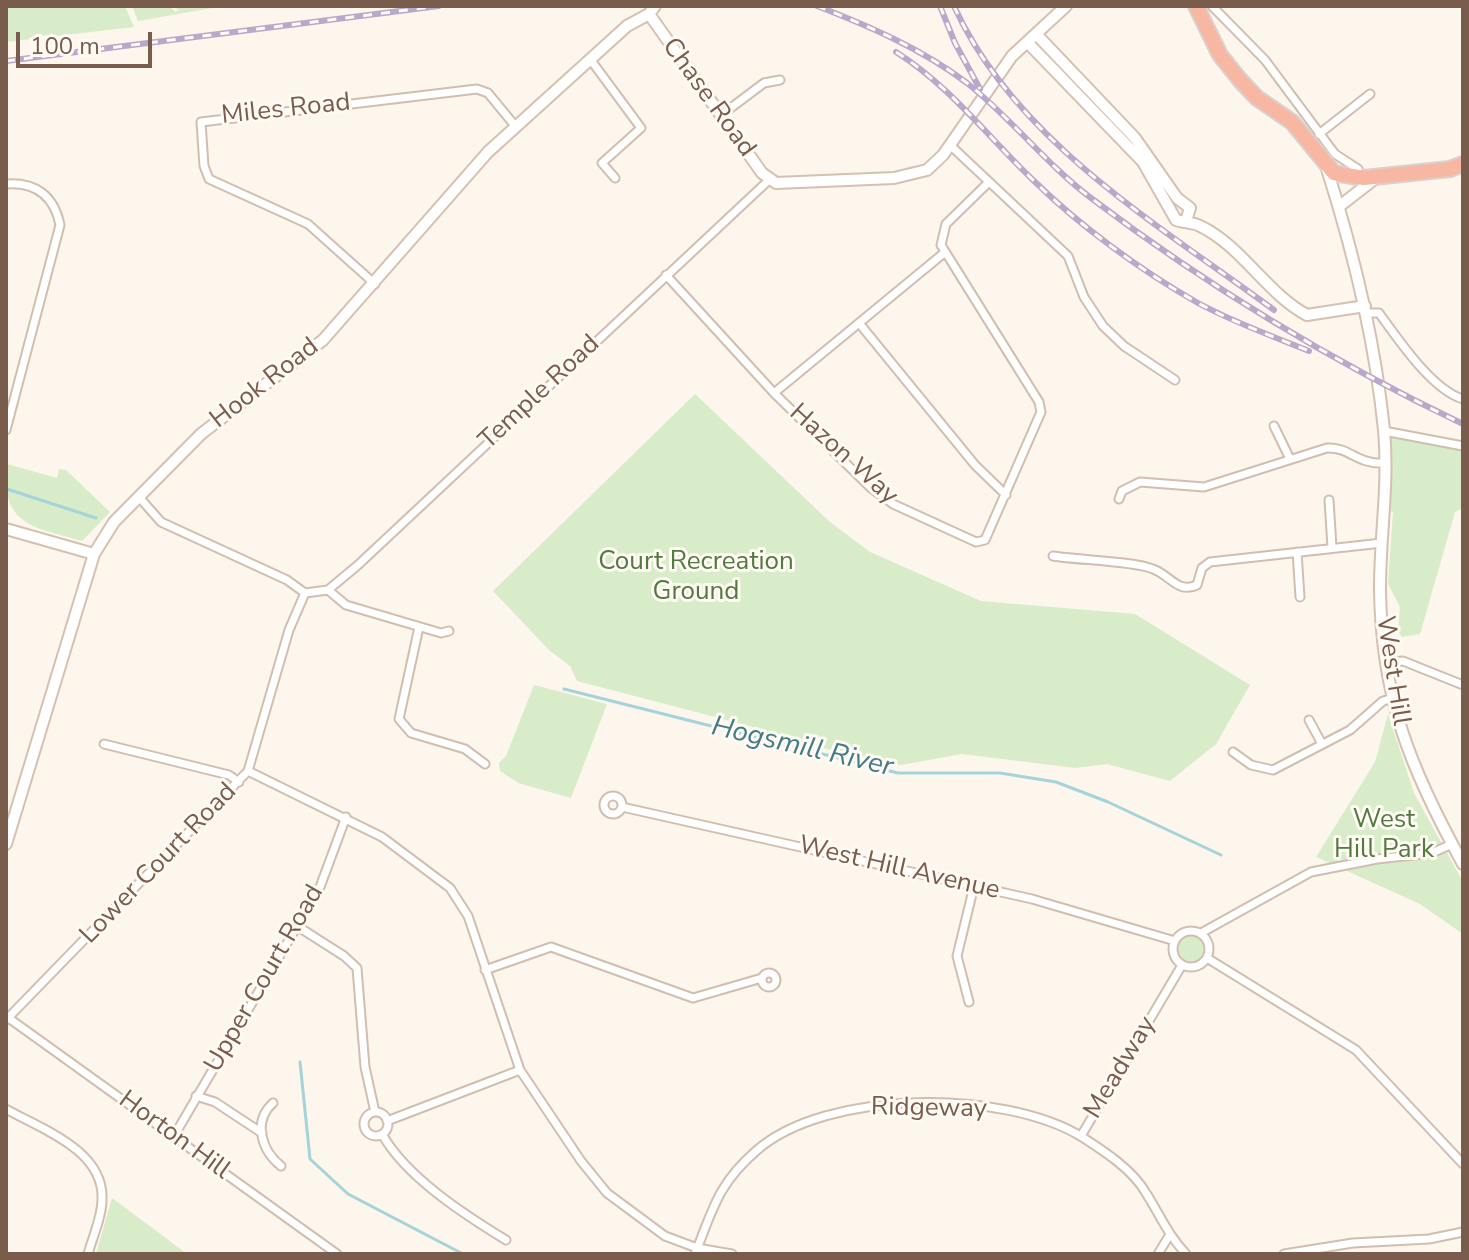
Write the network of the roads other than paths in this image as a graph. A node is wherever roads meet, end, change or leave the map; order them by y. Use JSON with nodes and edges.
{"nodes":[{"id":1,"x":1066,"y":6,"type":"edge"},
{"id":2,"x":1196,"y":6,"type":"edge"},
{"id":3,"x":1212,"y":6,"type":"edge"},
{"id":4,"x":652,"y":10,"type":"edge"},
{"id":5,"x":1033,"y":39,"type":"junction"},
{"id":6,"x":590,"y":59,"type":"junction"},
{"id":7,"x":780,"y":80,"type":"dead end"},
{"id":8,"x":1370,"y":94,"type":"dead end"},
{"id":9,"x":720,"y":116,"type":"junction"},
{"id":10,"x":516,"y":127,"type":"junction"},
{"id":11,"x":1319,"y":134,"type":"junction"},
{"id":12,"x":950,"y":145,"type":"junction"},
{"id":13,"x":1463,"y":164,"type":"edge"},
{"id":14,"x":1327,"y":169,"type":"junction"},
{"id":15,"x":1354,"y":174,"type":"junction"},
{"id":16,"x":1377,"y":177,"type":"junction"},
{"id":17,"x":615,"y":178,"type":"dead end"},
{"id":18,"x":769,"y":180,"type":"junction"},
{"id":19,"x":989,"y":182,"type":"junction"},
{"id":20,"x":6,"y":184,"type":"edge"},
{"id":21,"x":1340,"y":202,"type":"junction"},
{"id":22,"x":944,"y":253,"type":"junction"},
{"id":23,"x":666,"y":275,"type":"junction"},
{"id":24,"x":375,"y":284,"type":"junction"},
{"id":25,"x":1367,"y":310,"type":"junction"},
{"id":26,"x":859,"y":323,"type":"junction"},
{"id":27,"x":1175,"y":380,"type":"dead end"},
{"id":28,"x":774,"y":393,"type":"junction"},
{"id":29,"x":1463,"y":399,"type":"edge"},
{"id":30,"x":1274,"y":426,"type":"dead end"},
{"id":31,"x":6,"y":430,"type":"edge"},
{"id":32,"x":1384,"y":431,"type":"junction"},
{"id":33,"x":1463,"y":446,"type":"edge"},
{"id":34,"x":1290,"y":459,"type":"junction"},
{"id":35,"x":1386,"y":463,"type":"junction"},
{"id":36,"x":1006,"y":495,"type":"junction"},
{"id":37,"x":139,"y":497,"type":"junction"},
{"id":38,"x":1119,"y":499,"type":"dead end"},
{"id":39,"x":1329,"y":500,"type":"dead end"},
{"id":40,"x":6,"y":529,"type":"edge"},
{"id":41,"x":1382,"y":543,"type":"junction"},
{"id":42,"x":1332,"y":547,"type":"junction"},
{"id":43,"x":1297,"y":552,"type":"junction"},
{"id":44,"x":94,"y":554,"type":"junction"},
{"id":45,"x":1053,"y":556,"type":"dead end"},
{"id":46,"x":328,"y":590,"type":"junction"},
{"id":47,"x":305,"y":593,"type":"junction"},
{"id":48,"x":1300,"y":597,"type":"dead end"},
{"id":49,"x":419,"y":627,"type":"junction"},
{"id":50,"x":449,"y":631,"type":"dead end"},
{"id":51,"x":1387,"y":663,"type":"junction"},
{"id":52,"x":1461,"y":683,"type":"edge"},
{"id":53,"x":1393,"y":698,"type":"junction"},
{"id":54,"x":1309,"y":720,"type":"dead end"},
{"id":55,"x":104,"y":744,"type":"dead end"},
{"id":56,"x":1322,"y":744,"type":"junction"},
{"id":57,"x":1233,"y":752,"type":"dead end"},
{"id":58,"x":485,"y":764,"type":"dead end"},
{"id":59,"x":248,"y":771,"type":"junction"},
{"id":60,"x":239,"y":782,"type":"junction"},
{"id":61,"x":622,"y":807,"type":"dead end"},
{"id":62,"x":346,"y":817,"type":"junction"},
{"id":63,"x":6,"y":844,"type":"edge"},
{"id":64,"x":1452,"y":844,"type":"junction"},
{"id":65,"x":1463,"y":864,"type":"edge"},
{"id":66,"x":974,"y":886,"type":"junction"},
{"id":67,"x":297,"y":926,"type":"junction"},
{"id":68,"x":1201,"y":933,"type":"junction"},
{"id":69,"x":1175,"y":941,"type":"junction"},
{"id":70,"x":1207,"y":958,"type":"junction"},
{"id":71,"x":1182,"y":965,"type":"junction"},
{"id":72,"x":485,"y":970,"type":"junction"},
{"id":73,"x":762,"y":978,"type":"dead end"},
{"id":74,"x":969,"y":1002,"type":"dead end"},
{"id":75,"x":8,"y":1020,"type":"edge"},
{"id":76,"x":520,"y":1070,"type":"junction"},
{"id":77,"x":196,"y":1096,"type":"junction"},
{"id":78,"x":273,"y":1103,"type":"dead end"},
{"id":79,"x":6,"y":1109,"type":"edge"},
{"id":80,"x":375,"y":1112,"type":"junction"},
{"id":81,"x":387,"y":1121,"type":"junction"},
{"id":82,"x":262,"y":1133,"type":"junction"},
{"id":83,"x":382,"y":1134,"type":"junction"},
{"id":84,"x":174,"y":1136,"type":"junction"},
{"id":85,"x":1081,"y":1136,"type":"junction"},
{"id":86,"x":1463,"y":1164,"type":"edge"},
{"id":87,"x":281,"y":1166,"type":"dead end"},
{"id":88,"x":1463,"y":1232,"type":"edge"},
{"id":89,"x":1169,"y":1236,"type":"junction"},
{"id":90,"x":506,"y":1240,"type":"dead end"},
{"id":91,"x":696,"y":1251,"type":"edge"},
{"id":92,"x":88,"y":1254,"type":"edge"},
{"id":93,"x":337,"y":1254,"type":"edge"},
{"id":94,"x":732,"y":1254,"type":"edge"},
{"id":95,"x":1158,"y":1254,"type":"edge"},
{"id":96,"x":1186,"y":1254,"type":"edge"},
{"id":97,"x":1284,"y":1254,"type":"edge"}],
"edges":[{"from":1,"to":5,"type":"main road"},
{"from":2,"to":14,"type":"highway"},
{"from":3,"to":11,"type":"street"},
{"from":4,"to":6,"type":"main road","name":"Hook Road"},
{"from":4,"to":9,"type":"main road","name":"Chase Road"},
{"from":5,"to":12,"type":"main road"},
{"from":5,"to":25,"type":"main road"},
{"from":6,"to":10,"type":"main road","name":"Hook Road"},
{"from":6,"to":17,"type":"street"},
{"from":7,"to":9,"type":"street"},
{"from":8,"to":11,"type":"street"},
{"from":9,"to":18,"type":"main road","name":"Chase Road"},
{"from":10,"to":24,"type":"main road","name":"Hook Road"},
{"from":10,"to":24,"type":"street","name":"Miles Road"},
{"from":11,"to":15,"type":"street"},
{"from":12,"to":18,"type":"main road"},
{"from":12,"to":19,"type":"street"},
{"from":13,"to":16,"type":"highway"},
{"from":14,"to":15,"type":"highway"},
{"from":14,"to":21,"type":"main road","name":"West Hill"},
{"from":15,"to":16,"type":"highway"},
{"from":15,"to":21,"type":"main road"},
{"from":16,"to":21,"type":"main road"},
{"from":18,"to":23,"type":"street","name":"Temple Road"},
{"from":19,"to":22,"type":"street"},
{"from":19,"to":27,"type":"street"},
{"from":20,"to":31,"type":"street"},
{"from":21,"to":25,"type":"main road","name":"West Hill"},
{"from":22,"to":26,"type":"street"},
{"from":22,"to":36,"type":"street","name":"Hazon Way"},
{"from":23,"to":28,"type":"street","name":"Hazon Way"},
{"from":23,"to":46,"type":"street","name":"Temple Road"},
{"from":24,"to":37,"type":"main road","name":"Hook Road"},
{"from":25,"to":29,"type":"street"},
{"from":25,"to":32,"type":"main road","name":"West Hill"},
{"from":26,"to":28,"type":"street"},
{"from":26,"to":36,"type":"street"},
{"from":28,"to":36,"type":"street","name":"Hazon Way"},
{"from":30,"to":34,"type":"street"},
{"from":32,"to":33,"type":"street"},
{"from":32,"to":35,"type":"main road","name":"West Hill"},
{"from":34,"to":35,"type":"street"},
{"from":34,"to":38,"type":"street"},
{"from":35,"to":41,"type":"main road","name":"West Hill"},
{"from":37,"to":44,"type":"main road","name":"Hook Road"},
{"from":37,"to":47,"type":"street"},
{"from":39,"to":42,"type":"street"},
{"from":40,"to":44,"type":"main road"},
{"from":41,"to":42,"type":"street"},
{"from":41,"to":51,"type":"main road","name":"West Hill"},
{"from":42,"to":43,"type":"street"},
{"from":43,"to":45,"type":"street"},
{"from":43,"to":48,"type":"street"},
{"from":44,"to":63,"type":"main road","name":"Hook Road"},
{"from":46,"to":47,"type":"street"},
{"from":46,"to":49,"type":"street"},
{"from":47,"to":59,"type":"street","name":"Lower Court Road"},
{"from":49,"to":50,"type":"street"},
{"from":49,"to":58,"type":"street"},
{"from":51,"to":52,"type":"street"},
{"from":51,"to":53,"type":"main road","name":"West Hill"},
{"from":53,"to":56,"type":"street"},
{"from":53,"to":64,"type":"main road","name":"West Hill"},
{"from":54,"to":56,"type":"street"},
{"from":55,"to":60,"type":"street"},
{"from":56,"to":57,"type":"street"},
{"from":59,"to":60,"type":"street","name":"Lower Court Road"},
{"from":59,"to":62,"type":"street"},
{"from":60,"to":75,"type":"street","name":"Lower Court Road"},
{"from":61,"to":66,"type":"street","name":"West Hill Avenue"},
{"from":62,"to":67,"type":"street","name":"Upper Court Road"},
{"from":62,"to":72,"type":"street"},
{"from":64,"to":65,"type":"main road","name":"West Hill"},
{"from":64,"to":68,"type":"street"},
{"from":66,"to":69,"type":"street","name":"West Hill Avenue"},
{"from":66,"to":74,"type":"street"},
{"from":67,"to":77,"type":"street","name":"Upper Court Road"},
{"from":67,"to":80,"type":"street"},
{"from":68,"to":69,"type":"street"},
{"from":68,"to":70,"type":"street"},
{"from":69,"to":71,"type":"street"},
{"from":70,"to":71,"type":"street"},
{"from":70,"to":86,"type":"street"},
{"from":71,"to":85,"type":"street","name":"Meadway"},
{"from":72,"to":73,"type":"street"},
{"from":72,"to":76,"type":"street"},
{"from":75,"to":84,"type":"street","name":"Horton Hill"},
{"from":76,"to":81,"type":"street"},
{"from":76,"to":91,"type":"street"},
{"from":77,"to":82,"type":"street"},
{"from":77,"to":84,"type":"street","name":"Upper Court Road"},
{"from":78,"to":82,"type":"street"},
{"from":79,"to":92,"type":"street"},
{"from":80,"to":81,"type":"street"},
{"from":80,"to":83,"type":"street"},
{"from":81,"to":83,"type":"street"},
{"from":82,"to":87,"type":"street"},
{"from":83,"to":90,"type":"street"},
{"from":84,"to":93,"type":"street","name":"Horton Hill"},
{"from":85,"to":89,"type":"street","name":"Meadway"},
{"from":85,"to":91,"type":"street","name":"Ridgeway"},
{"from":88,"to":97,"type":"street"},
{"from":89,"to":95,"type":"street"},
{"from":89,"to":96,"type":"street","name":"Meadway"},
{"from":91,"to":94,"type":"street"}]}
